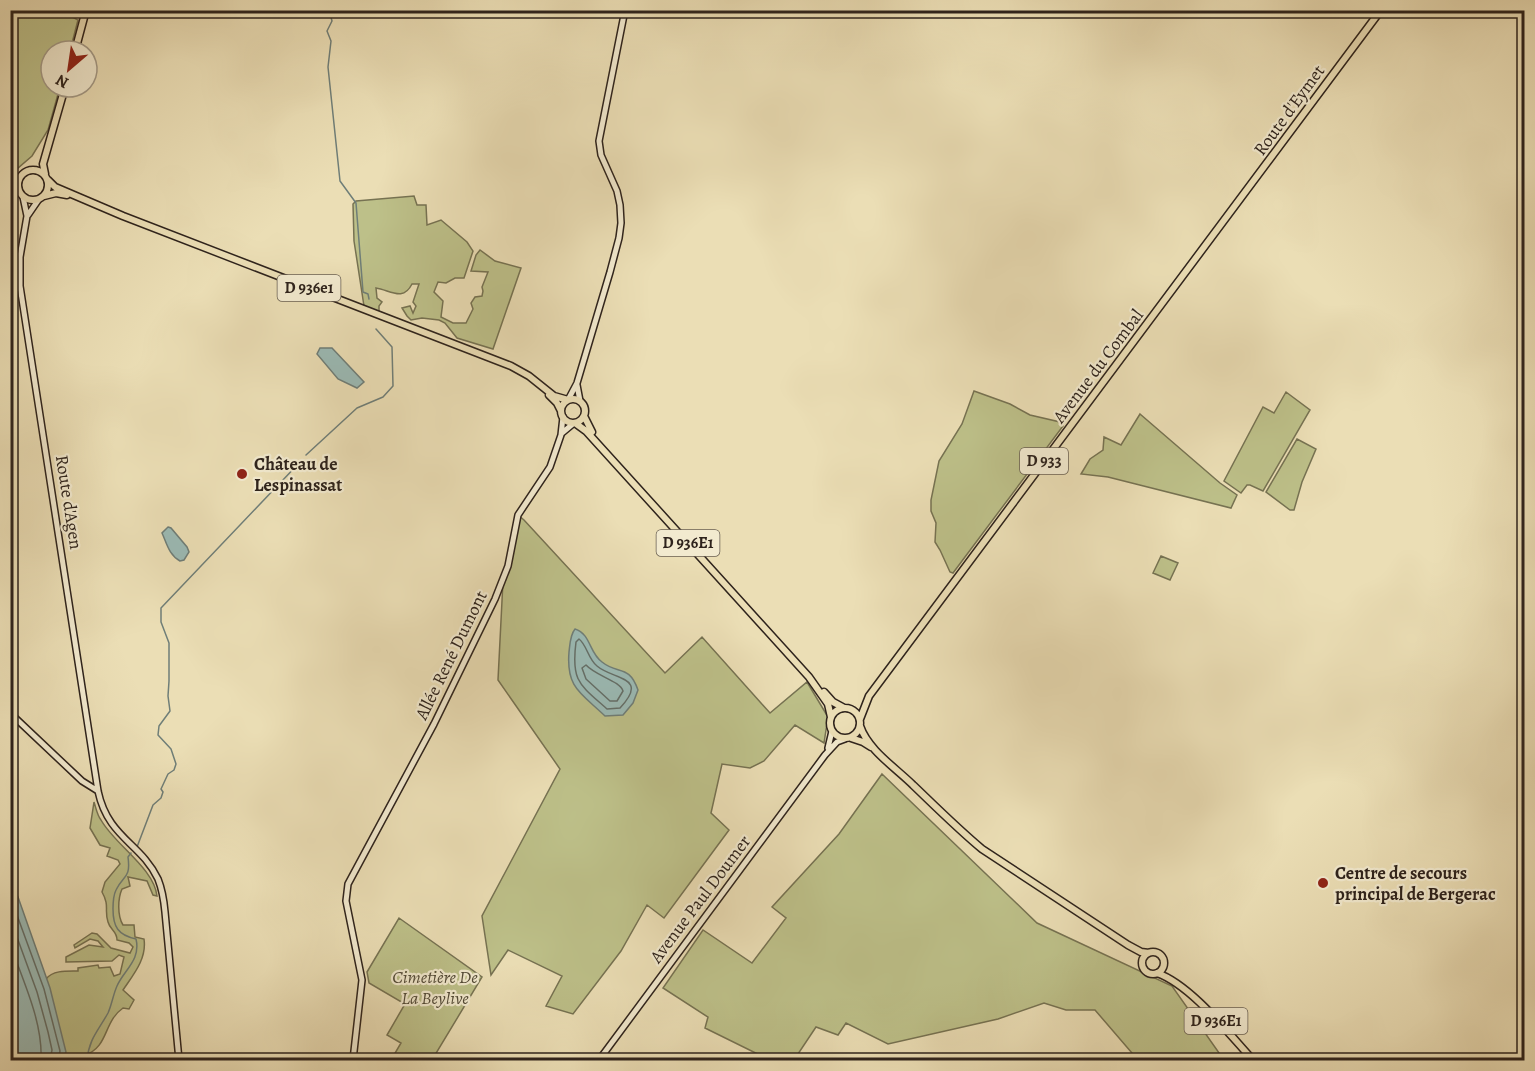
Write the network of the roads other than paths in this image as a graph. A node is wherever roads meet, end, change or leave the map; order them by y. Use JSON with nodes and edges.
{"nodes":[{"id":1,"x":86,"y":10,"type":"edge"},
{"id":2,"x":625,"y":10,"type":"edge"},
{"id":3,"x":1381,"y":10,"type":"edge"},
{"id":4,"x":78,"y":39,"type":"edge"},
{"id":5,"x":61,"y":99,"type":"edge"},
{"id":6,"x":48,"y":143,"type":"junction"},
{"id":7,"x":31,"y":169,"type":"junction"},
{"id":8,"x":19,"y":178,"type":"junction"},
{"id":9,"x":46,"y":178,"type":"junction"},
{"id":10,"x":10,"y":184,"type":"edge"},
{"id":11,"x":10,"y":191,"type":"edge"},
{"id":12,"x":22,"y":195,"type":"junction"},
{"id":13,"x":41,"y":197,"type":"junction"},
{"id":14,"x":27,"y":216,"type":"junction"},
{"id":15,"x":1221,"y":227,"type":"joint"},
{"id":16,"x":577,"y":383,"type":"junction"},
{"id":17,"x":568,"y":400,"type":"junction"},
{"id":18,"x":580,"y":401,"type":"junction"},
{"id":19,"x":562,"y":414,"type":"junction"},
{"id":20,"x":584,"y":416,"type":"junction"},
{"id":21,"x":574,"y":423,"type":"junction"},
{"id":22,"x":561,"y":435,"type":"junction"},
{"id":23,"x":668,"y":516,"type":"joint"},
{"id":24,"x":869,"y":696,"type":"junction"},
{"id":25,"x":846,"y":708,"type":"junction"},
{"id":26,"x":10,"y":713,"type":"edge"},
{"id":27,"x":831,"y":717,"type":"junction"},
{"id":28,"x":860,"y":722,"type":"junction"},
{"id":29,"x":832,"y":731,"type":"junction"},
{"id":30,"x":848,"y":738,"type":"junction"},
{"id":31,"x":880,"y":753,"type":"junction"},
{"id":32,"x":825,"y":755,"type":"junction"},
{"id":33,"x":96,"y":776,"type":"junction"},
{"id":34,"x":87,"y":784,"type":"junction"},
{"id":35,"x":98,"y":790,"type":"junction"},
{"id":36,"x":1128,"y":945,"type":"junction"},
{"id":37,"x":1149,"y":953,"type":"junction"},
{"id":38,"x":1142,"y":962,"type":"junction"},
{"id":39,"x":1164,"y":964,"type":"junction"},
{"id":40,"x":1157,"y":973,"type":"junction"},
{"id":41,"x":1177,"y":983,"type":"junction"},
{"id":42,"x":179,"y":1060,"type":"edge"},
{"id":43,"x":353,"y":1060,"type":"edge"},
{"id":44,"x":598,"y":1060,"type":"edge"},
{"id":45,"x":1254,"y":1060,"type":"edge"}],
"edges":[{"from":1,"to":4,"type":"main road"},
{"from":2,"to":16,"type":"main road"},
{"from":3,"to":15,"type":"main road","name":"Route d'Eymet","number":"D 933"},
{"from":5,"to":6,"type":"main road"},
{"from":6,"to":7,"type":"main road"},
{"from":6,"to":9,"type":"main road"},
{"from":7,"to":8,"type":"main road"},
{"from":7,"to":9,"type":"main road"},
{"from":8,"to":10,"type":"main road"},
{"from":8,"to":12,"type":"main road"},
{"from":9,"to":13,"type":"main road"},
{"from":9,"to":17,"type":"main road","number":"D 936e1"},
{"from":11,"to":12,"type":"main road"},
{"from":12,"to":13,"type":"main road"},
{"from":12,"to":14,"type":"main road","name":"Route d'Agen"},
{"from":13,"to":14,"type":"main road","name":"Route d'Agen"},
{"from":13,"to":19,"type":"main road","number":"D 936e1"},
{"from":14,"to":33,"type":"main road","name":"Route d'Agen"},
{"from":15,"to":24,"type":"main road","name":"Avenue du Combal","number":"D 933"},
{"from":16,"to":17,"type":"main road"},
{"from":16,"to":18,"type":"main road"},
{"from":17,"to":18,"type":"main road"},
{"from":17,"to":19,"type":"main road"},
{"from":18,"to":20,"type":"main road"},
{"from":19,"to":21,"type":"main road"},
{"from":19,"to":22,"type":"main road","name":"Allée René Dumont"},
{"from":20,"to":21,"type":"main road"},
{"from":20,"to":23,"type":"main road","number":"D 936e1"},
{"from":21,"to":22,"type":"main road","name":"Allée René Dumont"},
{"from":21,"to":27,"type":"main road","number":"D 936E1"},
{"from":22,"to":43,"type":"main road","name":"Allée René Dumont"},
{"from":23,"to":25,"type":"main road","number":"D 936E1"},
{"from":24,"to":25,"type":"main road","number":"D 933"},
{"from":24,"to":28,"type":"main road","number":"D 933"},
{"from":25,"to":27,"type":"main road"},
{"from":25,"to":28,"type":"main road"},
{"from":26,"to":34,"type":"main road"},
{"from":27,"to":29,"type":"main road"},
{"from":28,"to":30,"type":"main road"},
{"from":28,"to":31,"type":"main road"},
{"from":29,"to":30,"type":"main road"},
{"from":29,"to":32,"type":"main road"},
{"from":30,"to":31,"type":"main road"},
{"from":30,"to":32,"type":"main road"},
{"from":31,"to":36,"type":"main road"},
{"from":32,"to":44,"type":"main road","name":"Avenue Paul Doumer"},
{"from":33,"to":34,"type":"main road"},
{"from":33,"to":35,"type":"main road","name":"Route d'Agen"},
{"from":34,"to":35,"type":"main road"},
{"from":35,"to":42,"type":"main road","name":"Route d'Agen"},
{"from":36,"to":37,"type":"main road"},
{"from":36,"to":38,"type":"main road"},
{"from":37,"to":38,"type":"main road"},
{"from":37,"to":39,"type":"main road"},
{"from":38,"to":40,"type":"main road"},
{"from":39,"to":40,"type":"main road"},
{"from":39,"to":41,"type":"main road","number":"D 936E1"},
{"from":40,"to":41,"type":"main road","number":"D 936E1"},
{"from":41,"to":45,"type":"main road","number":"D 936E1"}]}
